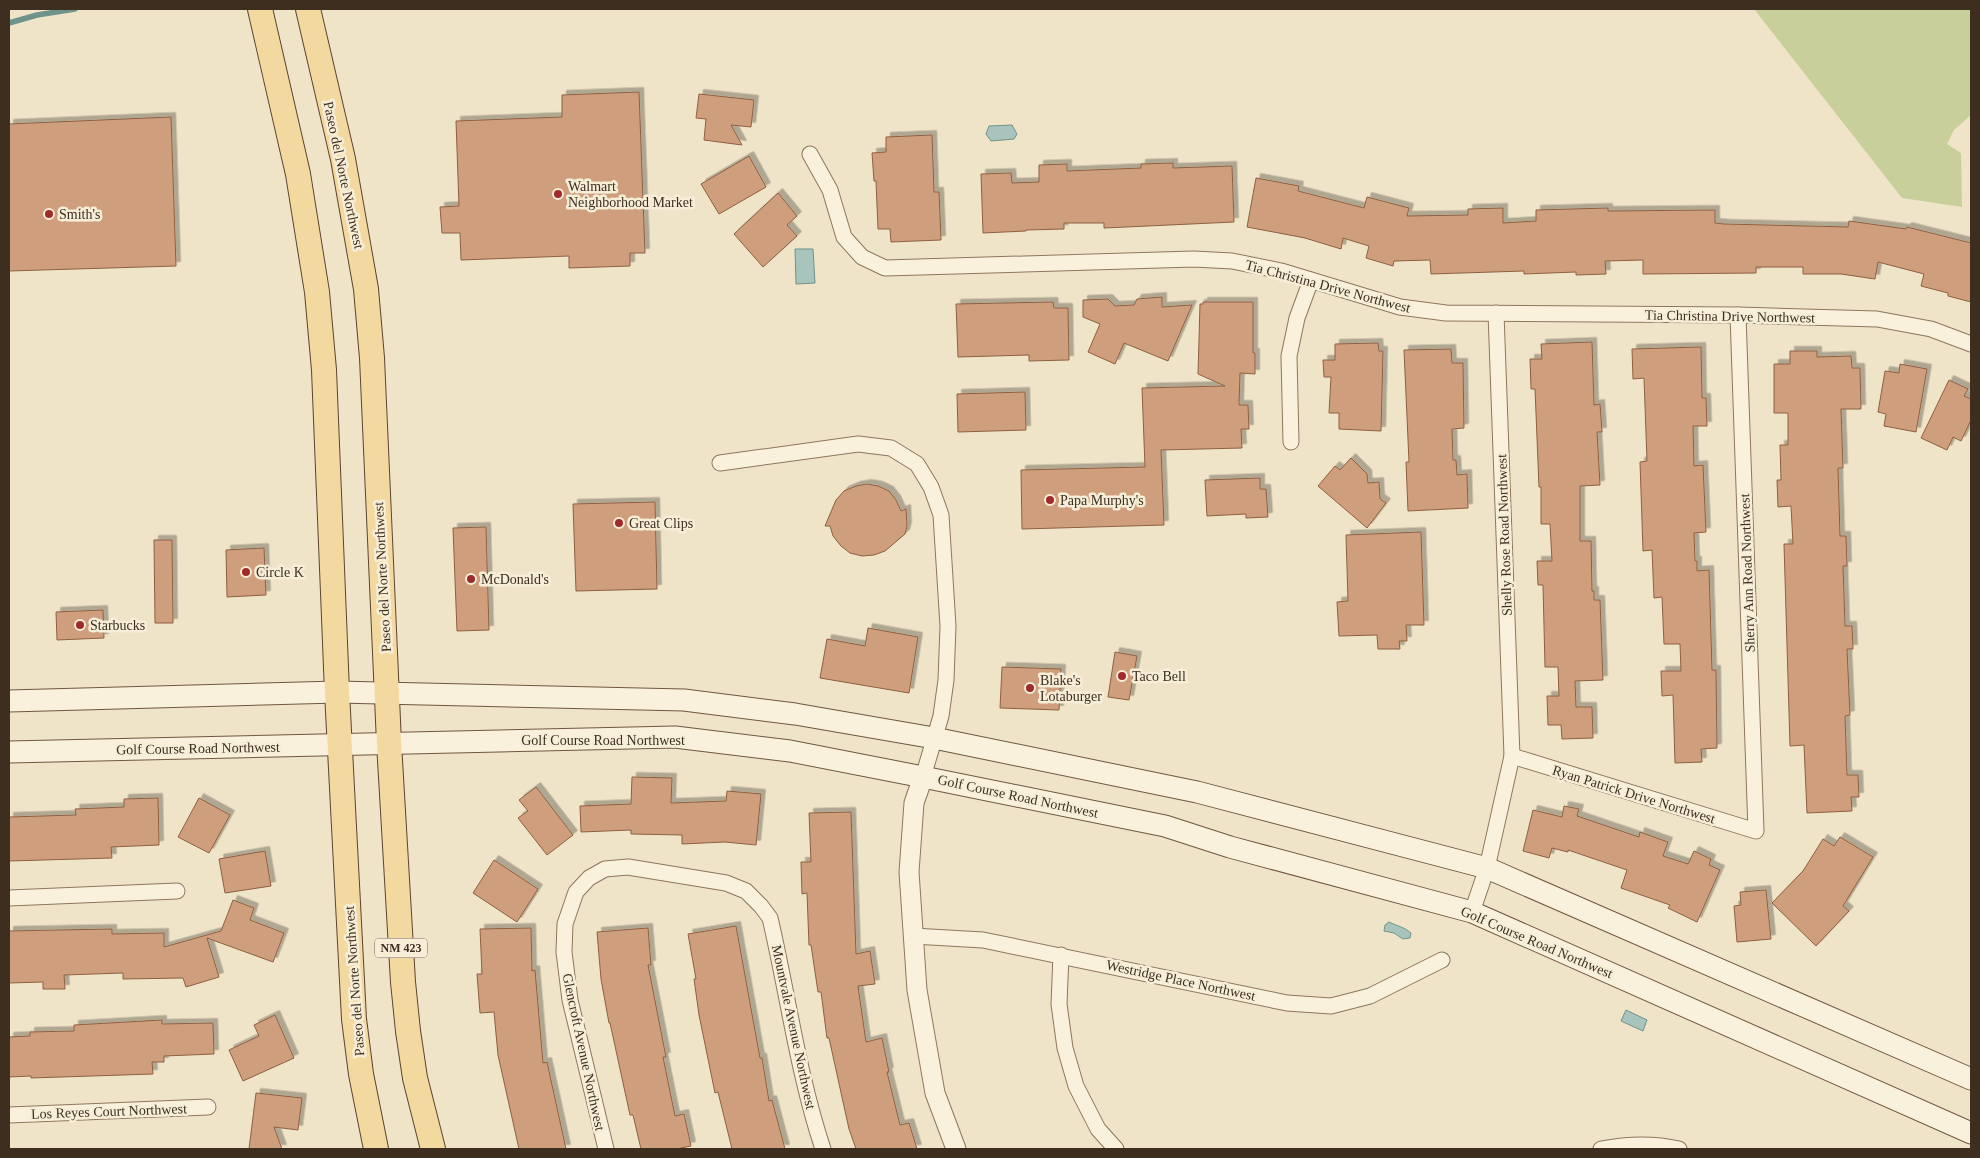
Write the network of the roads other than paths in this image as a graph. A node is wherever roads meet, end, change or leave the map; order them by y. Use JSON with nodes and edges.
{"nodes":[{"id":1,"x":260,"y":9,"type":"edge"},
{"id":2,"x":308,"y":9,"type":"edge"},
{"id":3,"x":810,"y":154,"type":"dead end"},
{"id":4,"x":1311,"y":280,"type":"junction"},
{"id":5,"x":1496,"y":313,"type":"junction"},
{"id":6,"x":1738,"y":315,"type":"junction"},
{"id":7,"x":1971,"y":344,"type":"edge"},
{"id":8,"x":1291,"y":442,"type":"dead end"},
{"id":9,"x":720,"y":463,"type":"dead end"},
{"id":10,"x":337,"y":692,"type":"junction"},
{"id":11,"x":387,"y":693,"type":"junction"},
{"id":12,"x":9,"y":701,"type":"edge"},
{"id":13,"x":934,"y":738,"type":"junction"},
{"id":14,"x":389,"y":743,"type":"junction"},
{"id":15,"x":340,"y":746,"type":"junction"},
{"id":16,"x":9,"y":752,"type":"edge"},
{"id":17,"x":1512,"y":756,"type":"junction"},
{"id":18,"x":923,"y":777,"type":"junction"},
{"id":19,"x":1756,"y":831,"type":"joint"},
{"id":20,"x":1487,"y":868,"type":"junction"},
{"id":21,"x":177,"y":891,"type":"dead end"},
{"id":22,"x":9,"y":898,"type":"edge"},
{"id":23,"x":762,"y":906,"type":"joint"},
{"id":24,"x":1472,"y":912,"type":"junction"},
{"id":25,"x":913,"y":936,"type":"junction"},
{"id":26,"x":1061,"y":955,"type":"junction"},
{"id":27,"x":1442,"y":960,"type":"dead end"},
{"id":28,"x":1971,"y":1079,"type":"edge"},
{"id":29,"x":208,"y":1107,"type":"dead end"},
{"id":30,"x":9,"y":1115,"type":"edge"},
{"id":31,"x":1971,"y":1132,"type":"edge"},
{"id":32,"x":376,"y":1149,"type":"edge"},
{"id":33,"x":433,"y":1149,"type":"edge"},
{"id":34,"x":606,"y":1149,"type":"edge"},
{"id":35,"x":823,"y":1149,"type":"edge"},
{"id":36,"x":956,"y":1149,"type":"edge"},
{"id":37,"x":1116,"y":1149,"type":"edge"},
{"id":38,"x":1601,"y":1149,"type":"edge"},
{"id":39,"x":1679,"y":1149,"type":"edge"}],
"edges":[{"from":1,"to":10,"type":"main road","name":"Paseo del Norte Northwest"},
{"from":2,"to":11,"type":"main road","name":"Paseo del Norte Northwest"},
{"from":3,"to":4,"type":"street","name":"Tia Christina Drive Northwest"},
{"from":4,"to":5,"type":"street","name":"Tia Christina Drive Northwest"},
{"from":4,"to":8,"type":"street"},
{"from":5,"to":6,"type":"street","name":"Tia Christina Drive Northwest"},
{"from":5,"to":17,"type":"street","name":"Shelly Rose Road Northwest"},
{"from":6,"to":7,"type":"street","name":"Tia Christina Drive Northwest"},
{"from":6,"to":19,"type":"street","name":"Sherry Ann Road Northwest"},
{"from":9,"to":13,"type":"street"},
{"from":10,"to":11,"type":"main road"},
{"from":10,"to":12,"type":"main road"},
{"from":10,"to":15,"type":"main road","name":"Paseo del Norte Northwest"},
{"from":11,"to":13,"type":"main road"},
{"from":11,"to":14,"type":"main road","name":"Paseo del Norte Northwest","number":"NM 423"},
{"from":13,"to":18,"type":"street"},
{"from":13,"to":20,"type":"main road"},
{"from":14,"to":15,"type":"main road","name":"Golf Course Road Northwest"},
{"from":14,"to":18,"type":"main road","name":"Golf Course Road Northwest"},
{"from":14,"to":33,"type":"main road","name":"Paseo del Norte Northwest","number":"NM 423"},
{"from":15,"to":16,"type":"main road","name":"Golf Course Road Northwest"},
{"from":15,"to":32,"type":"main road","name":"Paseo del Norte Northwest"},
{"from":17,"to":19,"type":"street","name":"Ryan Patrick Drive Northwest"},
{"from":17,"to":20,"type":"street"},
{"from":18,"to":24,"type":"main road","name":"Golf Course Road Northwest"},
{"from":18,"to":25,"type":"street"},
{"from":20,"to":24,"type":"street"},
{"from":20,"to":28,"type":"main road"},
{"from":21,"to":22,"type":"street"},
{"from":23,"to":34,"type":"street","name":"Glencroft Avenue Northwest"},
{"from":23,"to":35,"type":"street","name":"Mountvale Avenue Northwest"},
{"from":24,"to":31,"type":"main road","name":"Golf Course Road Northwest"},
{"from":25,"to":26,"type":"street","name":"Westridge Place Northwest"},
{"from":25,"to":36,"type":"street"},
{"from":26,"to":27,"type":"street","name":"Westridge Place Northwest"},
{"from":26,"to":37,"type":"street"},
{"from":29,"to":30,"type":"street","name":"Los Reyes Court Northwest"},
{"from":38,"to":39,"type":"street"}]}
